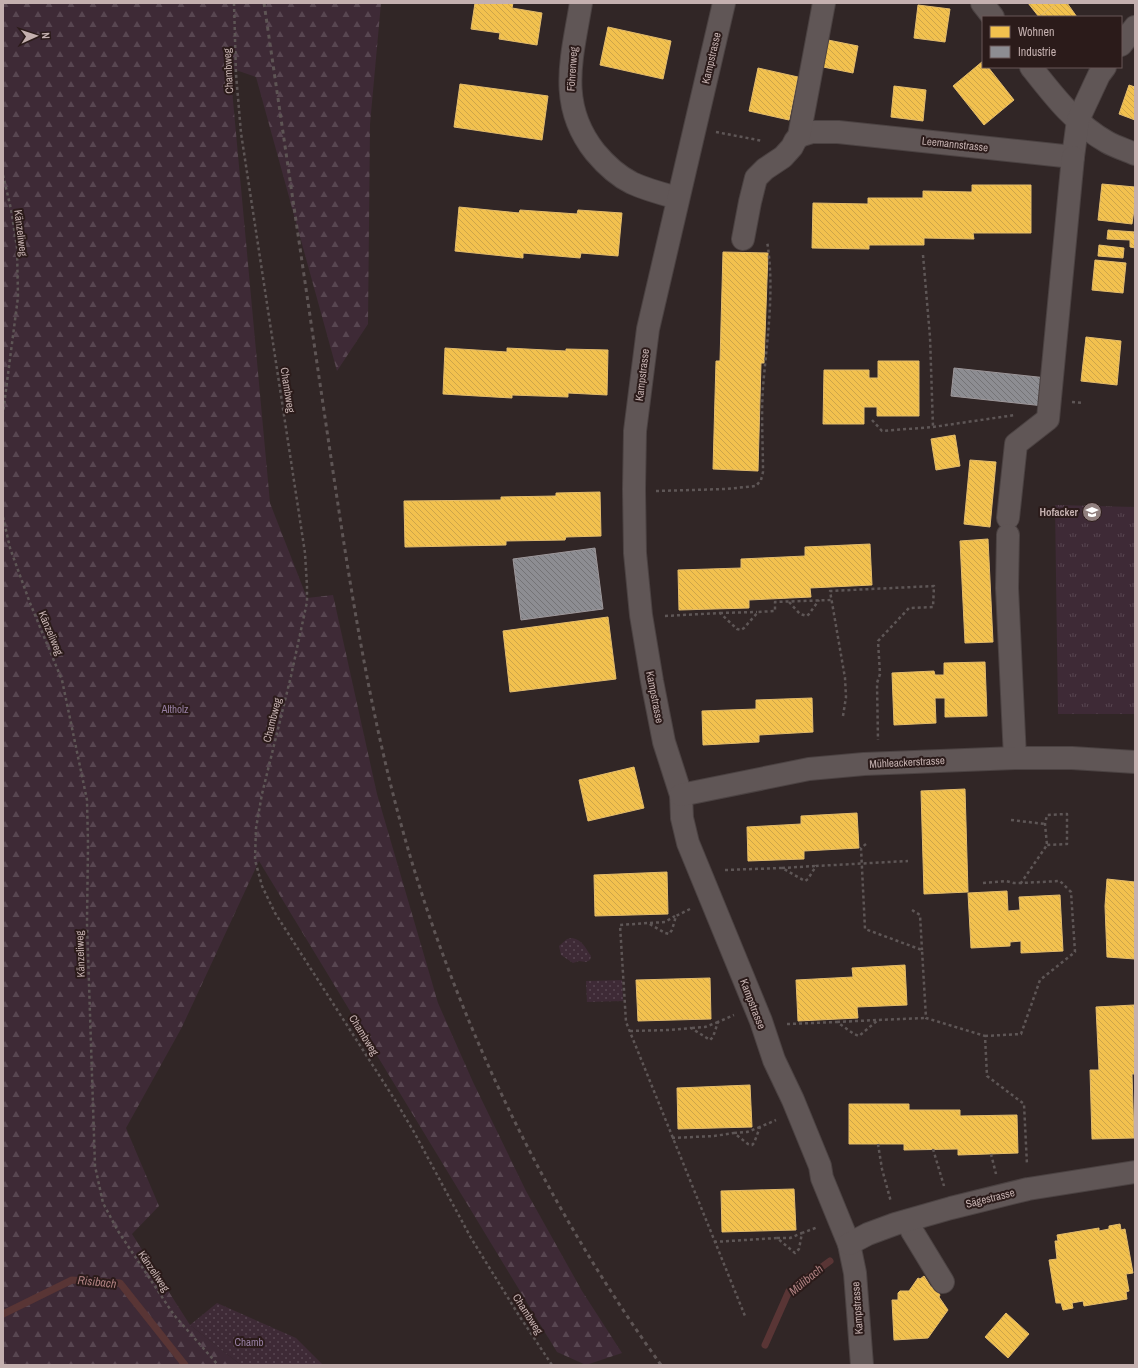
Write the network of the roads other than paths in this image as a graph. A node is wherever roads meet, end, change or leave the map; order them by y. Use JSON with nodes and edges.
{"nodes":[{"id":1,"x":581,"y":3,"type":"edge"},
{"id":2,"x":724,"y":3,"type":"edge"},
{"id":3,"x":824,"y":3,"type":"edge"},
{"id":4,"x":982,"y":3,"type":"edge"},
{"id":5,"x":992,"y":16,"type":"edge"},
{"id":6,"x":1135,"y":27,"type":"edge"},
{"id":7,"x":1122,"y":44,"type":"edge"},
{"id":8,"x":1032,"y":68,"type":"edge"},
{"id":9,"x":1104,"y":68,"type":"edge"},
{"id":10,"x":1078,"y":120,"type":"junction"},
{"id":11,"x":799,"y":136,"type":"junction"},
{"id":12,"x":1135,"y":154,"type":"edge"},
{"id":13,"x":1074,"y":157,"type":"junction"},
{"id":14,"x":678,"y":198,"type":"junction"},
{"id":15,"x":743,"y":239,"type":"dead end"},
{"id":16,"x":1015,"y":758,"type":"junction"},
{"id":17,"x":1135,"y":762,"type":"edge"},
{"id":18,"x":681,"y":795,"type":"junction"},
{"id":19,"x":1135,"y":1172,"type":"edge"},
{"id":20,"x":900,"y":1214,"type":"junction"},
{"id":21,"x":849,"y":1244,"type":"junction"},
{"id":22,"x":943,"y":1282,"type":"dead end"},
{"id":23,"x":862,"y":1365,"type":"edge"}],
"edges":[{"from":1,"to":14,"type":"street","name":"Föhrenweg"},
{"from":2,"to":14,"type":"street","name":"Kampstrasse"},
{"from":3,"to":11,"type":"street"},
{"from":4,"to":5,"type":"street"},
{"from":6,"to":7,"type":"street"},
{"from":8,"to":10,"type":"street"},
{"from":9,"to":10,"type":"street"},
{"from":10,"to":12,"type":"street"},
{"from":10,"to":13,"type":"street"},
{"from":11,"to":13,"type":"street","name":"Leemannstrasse"},
{"from":11,"to":15,"type":"street"},
{"from":13,"to":16,"type":"street"},
{"from":14,"to":18,"type":"street","name":"Kampstrasse"},
{"from":16,"to":17,"type":"street","name":"Mühleackerstrasse"},
{"from":16,"to":18,"type":"street","name":"Mühleackerstrasse"},
{"from":18,"to":21,"type":"street","name":"Kampstrasse"},
{"from":19,"to":20,"type":"street","name":"Sägestrasse"},
{"from":20,"to":21,"type":"street","name":"Sägestrasse"},
{"from":20,"to":22,"type":"street"},
{"from":21,"to":23,"type":"street","name":"Kampstrasse"}]}
